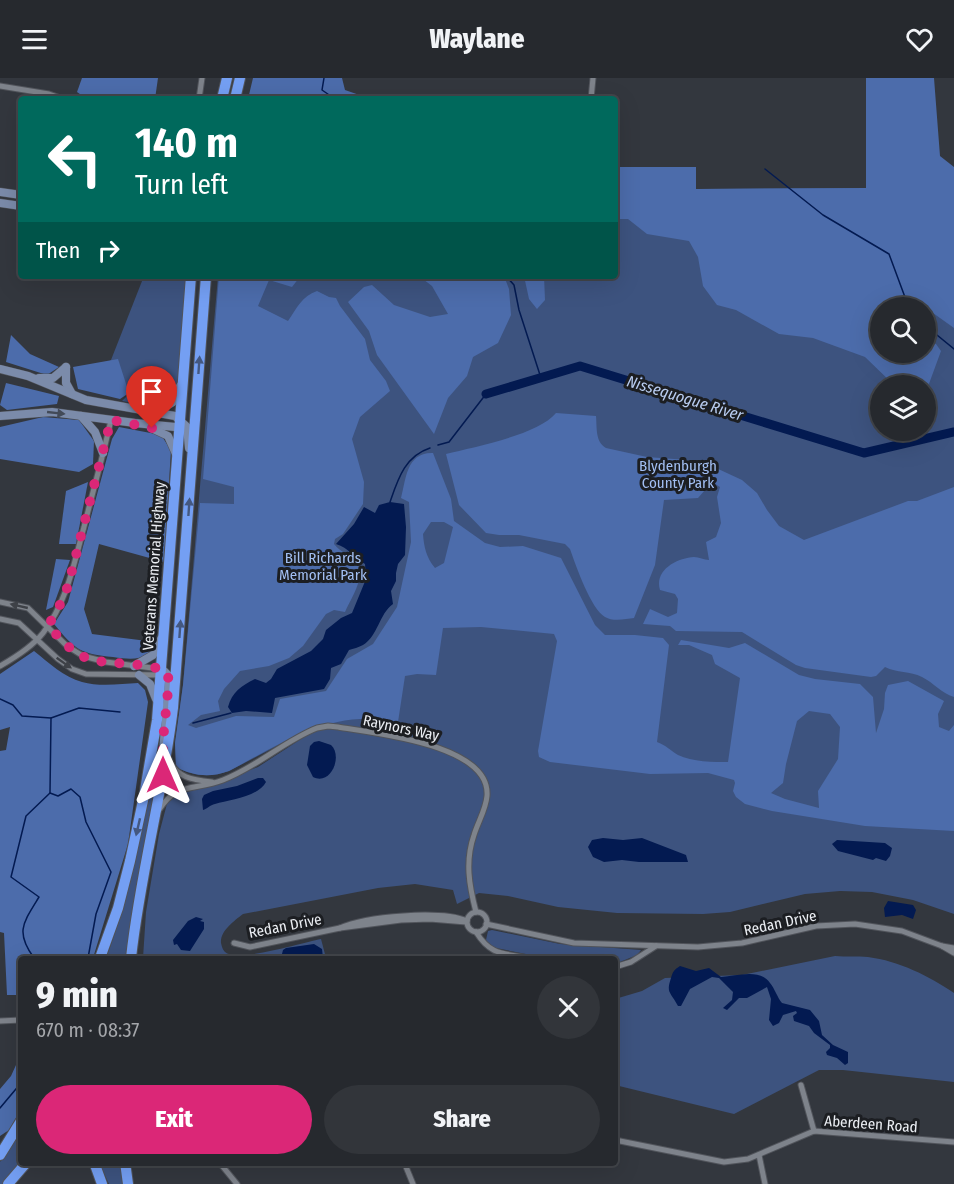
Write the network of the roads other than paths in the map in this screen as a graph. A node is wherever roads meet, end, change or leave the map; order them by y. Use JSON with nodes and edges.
{"nodes":[{"id":1,"x":202,"y":78,"type":"edge"},
{"id":2,"x":227,"y":78,"type":"edge"},
{"id":3,"x":240,"y":78,"type":"edge"},
{"id":4,"x":593,"y":78,"type":"edge"},
{"id":5,"x":0,"y":86,"type":"edge"},
{"id":6,"x":55,"y":96,"type":"edge"},
{"id":7,"x":199,"y":96,"type":"edge"},
{"id":8,"x":223,"y":96,"type":"edge"},
{"id":9,"x":236,"y":96,"type":"edge"},
{"id":10,"x":591,"y":96,"type":"edge"},
{"id":11,"x":0,"y":192,"type":"edge"},
{"id":12,"x":18,"y":195,"type":"edge"},
{"id":13,"x":0,"y":203,"type":"edge"},
{"id":14,"x":18,"y":206,"type":"edge"},
{"id":15,"x":191,"y":279,"type":"edge"},
{"id":16,"x":206,"y":279,"type":"edge"},
{"id":17,"x":0,"y":369,"type":"edge"},
{"id":18,"x":28,"y":376,"type":"junction"},
{"id":19,"x":183,"y":376,"type":"junction"},
{"id":20,"x":74,"y":396,"type":"junction"},
{"id":21,"x":158,"y":411,"type":"junction"},
{"id":22,"x":0,"y":416,"type":"edge"},
{"id":23,"x":81,"y":416,"type":"junction"},
{"id":24,"x":195,"y":416,"type":"junction"},
{"id":25,"x":111,"y":420,"type":"junction"},
{"id":26,"x":135,"y":423,"type":"junction"},
{"id":27,"x":182,"y":423,"type":"junction"},
{"id":28,"x":103,"y":453,"type":"junction"},
{"id":29,"x":177,"y":456,"type":"junction"},
{"id":30,"x":191,"y":477,"type":"junction"},
{"id":31,"x":0,"y":602,"type":"edge"},
{"id":32,"x":0,"y":620,"type":"edge"},
{"id":33,"x":48,"y":626,"type":"junction"},
{"id":34,"x":165,"y":630,"type":"junction"},
{"id":35,"x":37,"y":640,"type":"junction"},
{"id":36,"x":178,"y":660,"type":"junction"},
{"id":37,"x":0,"y":666,"type":"edge"},
{"id":38,"x":134,"y":666,"type":"junction"},
{"id":39,"x":163,"y":672,"type":"junction"},
{"id":40,"x":138,"y":675,"type":"junction"},
{"id":41,"x":158,"y":710,"type":"junction"},
{"id":42,"x":168,"y":747,"type":"junction"},
{"id":43,"x":163,"y":775,"type":"junction"},
{"id":44,"x":217,"y":782,"type":"junction"},
{"id":45,"x":155,"y":818,"type":"junction"},
{"id":46,"x":141,"y":891,"type":"junction"},
{"id":47,"x":476,"y":912,"type":"junction"},
{"id":48,"x":467,"y":922,"type":"junction"},
{"id":49,"x":486,"y":924,"type":"junction"},
{"id":50,"x":476,"y":932,"type":"junction"},
{"id":51,"x":234,"y":943,"type":"dead end"},
{"id":52,"x":656,"y":946,"type":"junction"},
{"id":53,"x":942,"y":946,"type":"junction"},
{"id":54,"x":954,"y":948,"type":"edge"},
{"id":55,"x":954,"y":953,"type":"edge"},
{"id":56,"x":101,"y":956,"type":"edge"},
{"id":57,"x":131,"y":956,"type":"edge"},
{"id":58,"x":136,"y":956,"type":"edge"},
{"id":59,"x":520,"y":956,"type":"edge"},
{"id":60,"x":618,"y":966,"type":"edge"},
{"id":61,"x":18,"y":1020,"type":"edge"},
{"id":62,"x":0,"y":1021,"type":"edge"},
{"id":63,"x":801,"y":1084,"type":"dead end"},
{"id":64,"x":18,"y":1126,"type":"edge"},
{"id":65,"x":814,"y":1131,"type":"junction"},
{"id":66,"x":618,"y":1141,"type":"edge"},
{"id":67,"x":954,"y":1142,"type":"edge"},
{"id":68,"x":0,"y":1155,"type":"edge"},
{"id":69,"x":759,"y":1155,"type":"junction"},
{"id":70,"x":25,"y":1166,"type":"edge"},
{"id":71,"x":95,"y":1166,"type":"edge"},
{"id":72,"x":126,"y":1166,"type":"edge"},
{"id":73,"x":222,"y":1166,"type":"edge"},
{"id":74,"x":406,"y":1166,"type":"edge"},
{"id":75,"x":8,"y":1184,"type":"edge"},
{"id":76,"x":102,"y":1184,"type":"edge"},
{"id":77,"x":128,"y":1184,"type":"edge"},
{"id":78,"x":237,"y":1184,"type":"edge"},
{"id":79,"x":413,"y":1184,"type":"edge"},
{"id":80,"x":765,"y":1184,"type":"edge"}],
"edges":[{"from":1,"to":7,"type":"street"},
{"from":2,"to":8,"type":"highway"},
{"from":3,"to":9,"type":"highway"},
{"from":4,"to":10,"type":"street"},
{"from":5,"to":6,"type":"street"},
{"from":11,"to":12,"type":"street"},
{"from":13,"to":14,"type":"street"},
{"from":15,"to":19,"type":"highway","name":"Veterans Memorial Highway"},
{"from":24,"to":16,"type":"highway","name":"Veterans Memorial Highway","one_way":true},
{"from":17,"to":18,"type":"street"},
{"from":18,"to":20,"type":"street"},
{"from":18,"to":20,"type":"street"},
{"from":19,"to":21,"type":"street"},
{"from":19,"to":27,"type":"highway","name":"Veterans Memorial Highway"},
{"from":20,"to":21,"type":"street"},
{"from":21,"to":27,"type":"street"},
{"from":22,"to":23,"type":"street","one_way":true},
{"from":23,"to":25,"type":"street"},
{"from":23,"to":28,"type":"street"},
{"from":24,"to":27,"type":"street"},
{"from":24,"to":30,"type":"highway","name":"Veterans Memorial Highway"},
{"from":25,"to":26,"type":"street"},
{"from":25,"to":28,"type":"street"},
{"from":26,"to":27,"type":"street"},
{"from":26,"to":29,"type":"street"},
{"from":27,"to":29,"type":"highway","name":"Veterans Memorial Highway"},
{"from":27,"to":30,"type":"street"},
{"from":28,"to":33,"type":"street"},
{"from":29,"to":34,"type":"highway","name":"Veterans Memorial Highway"},
{"from":36,"to":30,"type":"highway","name":"Veterans Memorial Highway","one_way":true},
{"from":33,"to":31,"type":"street","one_way":true},
{"from":32,"to":35,"type":"street"},
{"from":33,"to":35,"type":"street"},
{"from":33,"to":38,"type":"street"},
{"from":34,"to":38,"type":"street"},
{"from":34,"to":39,"type":"highway","name":"Veterans Memorial Highway"},
{"from":35,"to":37,"type":"street"},
{"from":35,"to":40,"type":"street","one_way":true},
{"from":36,"to":39,"type":"street"},
{"from":36,"to":42,"type":"highway","name":"Veterans Memorial Highway"},
{"from":38,"to":39,"type":"street"},
{"from":39,"to":40,"type":"street"},
{"from":39,"to":41,"type":"highway","name":"Veterans Memorial Highway"},
{"from":39,"to":43,"type":"street"},
{"from":40,"to":41,"type":"street"},
{"from":41,"to":56,"type":"highway","name":"Veterans Memorial Highway","one_way":true},
{"from":42,"to":43,"type":"highway","name":"Veterans Memorial Highway"},
{"from":42,"to":44,"type":"street"},
{"from":43,"to":45,"type":"highway","name":"Veterans Memorial Highway"},
{"from":44,"to":45,"type":"street","name":"Raynors Way"},
{"from":44,"to":47,"type":"street","name":"Raynors Way"},
{"from":45,"to":46,"type":"highway","name":"Veterans Memorial Highway"},
{"from":46,"to":57,"type":"highway","name":"Veterans Memorial Highway"},
{"from":46,"to":58,"type":"highway"},
{"from":47,"to":48,"type":"street"},
{"from":47,"to":49,"type":"street"},
{"from":48,"to":50,"type":"street"},
{"from":48,"to":51,"type":"street","name":"Redan Drive"},
{"from":49,"to":50,"type":"street"},
{"from":49,"to":52,"type":"street","name":"Redan Drive"},
{"from":50,"to":59,"type":"street"},
{"from":52,"to":53,"type":"street","name":"Redan Drive"},
{"from":52,"to":60,"type":"street"},
{"from":53,"to":54,"type":"street","name":"Redan Drive"},
{"from":53,"to":55,"type":"street","name":"Redan Drive"},
{"from":61,"to":62,"type":"street"},
{"from":63,"to":65,"type":"street"},
{"from":64,"to":68,"type":"highway"},
{"from":65,"to":67,"type":"street","name":"Aberdeen Road"},
{"from":65,"to":69,"type":"street","name":"Aberdeen Road"},
{"from":66,"to":69,"type":"street","name":"Aberdeen Road"},
{"from":69,"to":80,"type":"street"},
{"from":70,"to":75,"type":"highway"},
{"from":71,"to":76,"type":"highway"},
{"from":72,"to":77,"type":"highway"},
{"from":73,"to":78,"type":"street"},
{"from":74,"to":79,"type":"street"}]}
